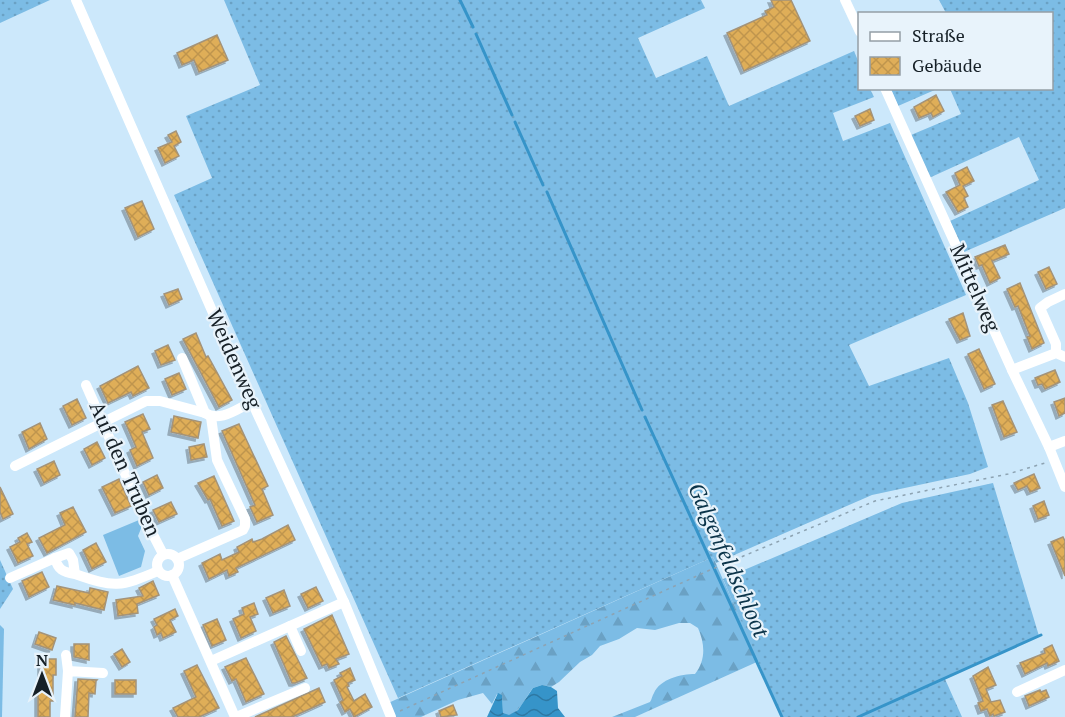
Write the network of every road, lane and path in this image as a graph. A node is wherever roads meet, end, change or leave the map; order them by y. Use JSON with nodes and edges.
{"nodes":[{"id":1,"x":76,"y":0,"type":"edge"},
{"id":2,"x":845,"y":0,"type":"edge"},
{"id":3,"x":858,"y":28,"type":"edge"},
{"id":4,"x":886,"y":90,"type":"edge"},
{"id":5,"x":1065,"y":294,"type":"edge"},
{"id":6,"x":1060,"y":355,"type":"edge"},
{"id":7,"x":182,"y":358,"type":"dead end"},
{"id":8,"x":1012,"y":370,"type":"junction"},
{"id":9,"x":86,"y":385,"type":"dead end"},
{"id":10,"x":252,"y":402,"type":"junction"},
{"id":11,"x":208,"y":415,"type":"junction"},
{"id":12,"x":104,"y":423,"type":"junction"},
{"id":13,"x":1065,"y":441,"type":"edge"},
{"id":14,"x":1049,"y":447,"type":"junction"},
{"id":15,"x":1054,"y":460,"type":"junction"},
{"id":16,"x":15,"y":466,"type":"dead end"},
{"id":17,"x":1065,"y":487,"type":"edge"},
{"id":18,"x":163,"y":554,"type":"junction"},
{"id":19,"x":177,"y":559,"type":"junction"},
{"id":20,"x":158,"y":571,"type":"junction"},
{"id":21,"x":172,"y":575,"type":"junction"},
{"id":22,"x":10,"y":578,"type":"dead end"},
{"id":23,"x":344,"y":602,"type":"junction"},
{"id":24,"x":290,"y":626,"type":"junction"},
{"id":25,"x":301,"y":651,"type":"dead end"},
{"id":26,"x":66,"y":655,"type":"dead end"},
{"id":27,"x":211,"y":661,"type":"junction"},
{"id":28,"x":1065,"y":670,"type":"edge"},
{"id":29,"x":68,"y":671,"type":"junction"},
{"id":30,"x":103,"y":673,"type":"dead end"},
{"id":31,"x":305,"y":688,"type":"dead end"},
{"id":32,"x":1017,"y":692,"type":"dead end"},
{"id":33,"x":391,"y":716,"type":"edge"},
{"id":34,"x":65,"y":717,"type":"edge"},
{"id":35,"x":235,"y":717,"type":"edge"}],
"edges":[{"from":1,"to":10,"type":"street","name":"Weidenweg"},
{"from":2,"to":3,"type":"street"},
{"from":4,"to":8,"type":"street","name":"Mittelweg"},
{"from":5,"to":6,"type":"street"},
{"from":6,"to":8,"type":"street"},
{"from":7,"to":11,"type":"street"},
{"from":8,"to":14,"type":"street","name":"Mittelweg"},
{"from":9,"to":12,"type":"street","name":"Auf den Truben"},
{"from":10,"to":11,"type":"street"},
{"from":10,"to":23,"type":"street","name":"Weidenweg"},
{"from":11,"to":12,"type":"street"},
{"from":11,"to":19,"type":"street"},
{"from":12,"to":16,"type":"street"},
{"from":12,"to":18,"type":"street","name":"Auf den Truben"},
{"from":13,"to":14,"type":"street"},
{"from":14,"to":15,"type":"street","name":"Mittelweg"},
{"from":15,"to":17,"type":"street","name":"Mittelweg"},
{"from":15,"to":33,"type":"path"},
{"from":18,"to":19,"type":"street","name":"Auf den Truben"},
{"from":18,"to":20,"type":"street","name":"Auf den Truben"},
{"from":19,"to":21,"type":"street","name":"Auf den Truben"},
{"from":20,"to":21,"type":"street"},
{"from":20,"to":22,"type":"street"},
{"from":21,"to":27,"type":"street"},
{"from":23,"to":24,"type":"street"},
{"from":23,"to":33,"type":"street","name":"Weidenweg"},
{"from":24,"to":25,"type":"street"},
{"from":24,"to":27,"type":"street"},
{"from":26,"to":29,"type":"street"},
{"from":27,"to":35,"type":"street"},
{"from":28,"to":32,"type":"street"},
{"from":29,"to":30,"type":"street"},
{"from":29,"to":34,"type":"street"},
{"from":31,"to":35,"type":"street"}]}
